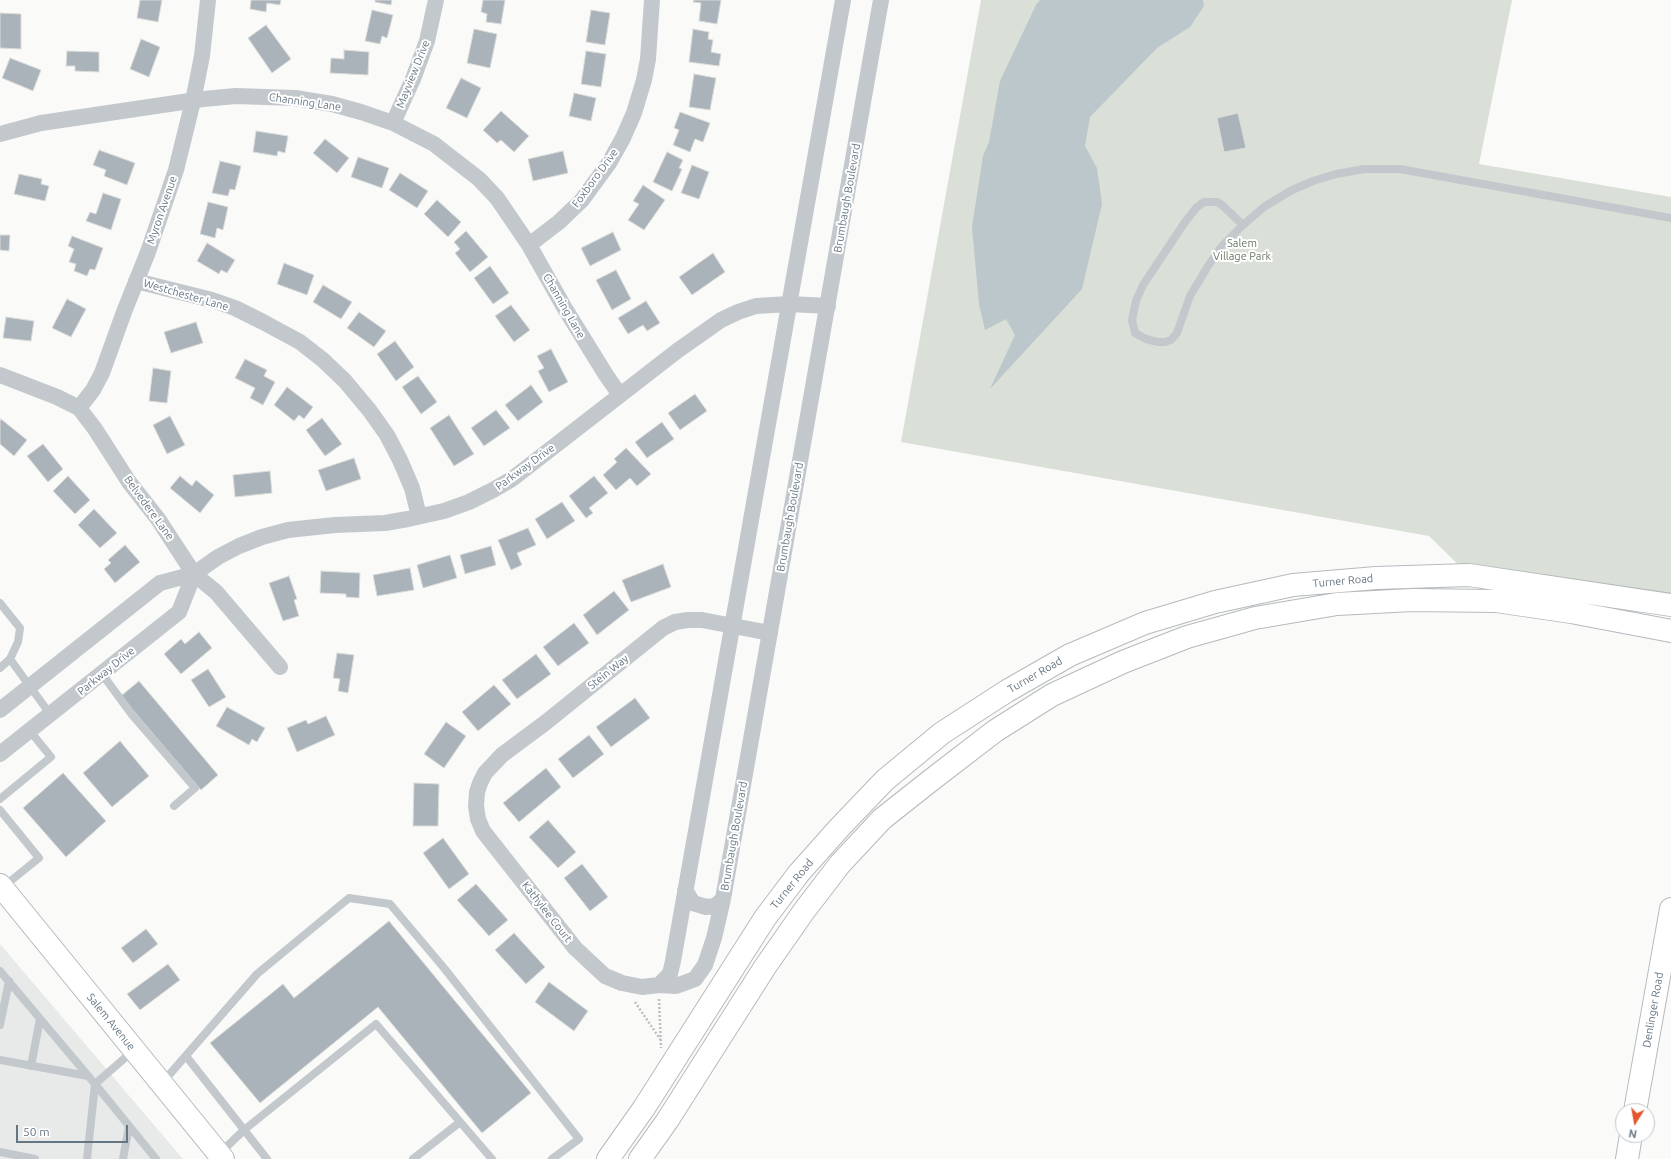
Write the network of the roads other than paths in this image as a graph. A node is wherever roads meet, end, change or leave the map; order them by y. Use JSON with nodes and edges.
{"nodes":[{"id":1,"x":208,"y":0,"type":"edge"},
{"id":2,"x":436,"y":0,"type":"edge"},
{"id":3,"x":652,"y":0,"type":"edge"},
{"id":4,"x":843,"y":0,"type":"edge"},
{"id":5,"x":881,"y":0,"type":"edge"},
{"id":6,"x":193,"y":101,"type":"junction"},
{"id":7,"x":392,"y":123,"type":"junction"},
{"id":8,"x":0,"y":134,"type":"edge"},
{"id":9,"x":1671,"y":218,"type":"edge"},
{"id":10,"x":1243,"y":226,"type":"junction"},
{"id":11,"x":529,"y":245,"type":"junction"},
{"id":12,"x":136,"y":281,"type":"junction"},
{"id":13,"x":789,"y":304,"type":"junction"},
{"id":14,"x":828,"y":306,"type":"junction"},
{"id":15,"x":0,"y":375,"type":"edge"},
{"id":16,"x":620,"y":395,"type":"junction"},
{"id":17,"x":79,"y":408,"type":"junction"},
{"id":18,"x":419,"y":516,"type":"junction"},
{"id":19,"x":194,"y":574,"type":"junction"},
{"id":20,"x":0,"y":602,"type":"edge"},
{"id":21,"x":1671,"y":605,"type":"edge"},
{"id":22,"x":732,"y":624,"type":"junction"},
{"id":23,"x":1671,"y":631,"type":"edge"},
{"id":24,"x":770,"y":633,"type":"junction"},
{"id":25,"x":10,"y":659,"type":"junction"},
{"id":26,"x":280,"y":667,"type":"dead end"},
{"id":27,"x":0,"y":668,"type":"edge"},
{"id":28,"x":102,"y":674,"type":"junction"},
{"id":29,"x":29,"y":687,"type":"junction"},
{"id":30,"x":0,"y":710,"type":"edge"},
{"id":31,"x":50,"y":714,"type":"junction"},
{"id":32,"x":30,"y":731,"type":"junction"},
{"id":33,"x":0,"y":754,"type":"edge"},
{"id":34,"x":477,"y":792,"type":"joint"},
{"id":35,"x":0,"y":799,"type":"edge"},
{"id":36,"x":174,"y":806,"type":"dead end"},
{"id":37,"x":0,"y":810,"type":"edge"},
{"id":38,"x":1,"y":886,"type":"edge"},
{"id":39,"x":686,"y":890,"type":"junction"},
{"id":40,"x":723,"y":899,"type":"junction"},
{"id":41,"x":1671,"y":909,"type":"edge"},
{"id":42,"x":0,"y":970,"type":"edge"},
{"id":43,"x":9,"y":981,"type":"junction"},
{"id":44,"x":659,"y":985,"type":"junction"},
{"id":45,"x":1,"y":1012,"type":"edge"},
{"id":46,"x":40,"y":1019,"type":"junction"},
{"id":47,"x":0,"y":1025,"type":"edge"},
{"id":48,"x":134,"y":1050,"type":"junction"},
{"id":49,"x":186,"y":1056,"type":"junction"},
{"id":50,"x":0,"y":1060,"type":"edge"},
{"id":51,"x":31,"y":1066,"type":"junction"},
{"id":52,"x":88,"y":1076,"type":"junction"},
{"id":53,"x":162,"y":1083,"type":"junction"},
{"id":54,"x":95,"y":1084,"type":"junction"},
{"id":55,"x":1636,"y":1103,"type":"edge"},
{"id":56,"x":460,"y":1122,"type":"junction"},
{"id":57,"x":129,"y":1126,"type":"junction"},
{"id":58,"x":244,"y":1130,"type":"junction"},
{"id":59,"x":1630,"y":1143,"type":"edge"},
{"id":60,"x":0,"y":1152,"type":"edge"},
{"id":61,"x":221,"y":1157,"type":"edge"},
{"id":62,"x":35,"y":1159,"type":"edge"},
{"id":63,"x":87,"y":1159,"type":"edge"},
{"id":64,"x":123,"y":1159,"type":"edge"},
{"id":65,"x":156,"y":1159,"type":"edge"},
{"id":66,"x":267,"y":1159,"type":"edge"},
{"id":67,"x":413,"y":1159,"type":"edge"},
{"id":68,"x":492,"y":1159,"type":"edge"},
{"id":69,"x":552,"y":1159,"type":"edge"},
{"id":70,"x":608,"y":1159,"type":"edge"},
{"id":71,"x":640,"y":1159,"type":"edge"},
{"id":72,"x":1627,"y":1159,"type":"edge"}],
"edges":[{"from":1,"to":6,"type":"street","name":"Myron Avenue"},
{"from":2,"to":7,"type":"street","name":"Mayview Drive"},
{"from":3,"to":11,"type":"street","name":"Foxboro Drive"},
{"from":4,"to":13,"type":"street"},
{"from":5,"to":14,"type":"street","name":"Brumbaugh Boulevard"},
{"from":6,"to":7,"type":"street","name":"Channing Lane"},
{"from":6,"to":8,"type":"street","name":"Channing Lane"},
{"from":6,"to":12,"type":"street","name":"Myron Avenue"},
{"from":7,"to":11,"type":"street","name":"Channing Lane"},
{"from":9,"to":10,"type":"lane"},
{"from":10,"to":10,"type":"lane"},
{"from":11,"to":16,"type":"street","name":"Channing Lane"},
{"from":12,"to":17,"type":"street","name":"Myron Avenue"},
{"from":12,"to":18,"type":"street","name":"Westchester Lane"},
{"from":13,"to":14,"type":"street","name":"Parkway Drive"},
{"from":13,"to":16,"type":"street","name":"Parkway Drive"},
{"from":13,"to":22,"type":"street"},
{"from":14,"to":24,"type":"street","name":"Brumbaugh Boulevard"},
{"from":15,"to":17,"type":"street","name":"Belvedere Lane"},
{"from":16,"to":18,"type":"street","name":"Parkway Drive"},
{"from":17,"to":19,"type":"street","name":"Belvedere Lane"},
{"from":18,"to":19,"type":"street","name":"Parkway Drive"},
{"from":19,"to":26,"type":"street","name":"Belvedere Lane"},
{"from":19,"to":28,"type":"street","name":"Parkway Drive"},
{"from":19,"to":29,"type":"street","name":"Parkway Drive"},
{"from":20,"to":25,"type":"lane"},
{"from":21,"to":70,"type":"main road","name":"Turner Road"},
{"from":22,"to":24,"type":"street","name":"Stein Way"},
{"from":22,"to":34,"type":"street","name":"Stein Way"},
{"from":22,"to":39,"type":"street"},
{"from":23,"to":71,"type":"main road","name":"Turner Road"},
{"from":24,"to":40,"type":"street","name":"Brumbaugh Boulevard"},
{"from":25,"to":27,"type":"lane"},
{"from":25,"to":29,"type":"lane"},
{"from":28,"to":31,"type":"street","name":"Parkway Drive"},
{"from":28,"to":36,"type":"lane"},
{"from":29,"to":30,"type":"street","name":"Parkway Drive"},
{"from":29,"to":31,"type":"lane"},
{"from":31,"to":32,"type":"street","name":"Parkway Drive"},
{"from":32,"to":33,"type":"street","name":"Parkway Drive"},
{"from":32,"to":35,"type":"lane"},
{"from":34,"to":44,"type":"street","name":"Kathylee Court"},
{"from":37,"to":38,"type":"lane"},
{"from":38,"to":48,"type":"main road","name":"Salem Avenue"},
{"from":39,"to":40,"type":"street","name":"Brumbaugh Boulevard"},
{"from":39,"to":44,"type":"street"},
{"from":40,"to":44,"type":"street","name":"Kathylee Court"},
{"from":41,"to":55,"type":"main road","name":"Denlinger Road"},
{"from":42,"to":43,"type":"lane"},
{"from":43,"to":45,"type":"lane"},
{"from":43,"to":46,"type":"lane"},
{"from":45,"to":47,"type":"lane"},
{"from":46,"to":51,"type":"lane"},
{"from":46,"to":52,"type":"lane"},
{"from":48,"to":53,"type":"main road","name":"Salem Avenue"},
{"from":48,"to":54,"type":"lane"},
{"from":49,"to":53,"type":"lane"},
{"from":49,"to":58,"type":"lane"},
{"from":49,"to":69,"type":"lane"},
{"from":50,"to":51,"type":"lane"},
{"from":51,"to":52,"type":"lane"},
{"from":52,"to":54,"type":"lane"},
{"from":53,"to":61,"type":"main road","name":"Salem Avenue"},
{"from":54,"to":57,"type":"lane"},
{"from":54,"to":63,"type":"lane"},
{"from":56,"to":58,"type":"lane"},
{"from":56,"to":67,"type":"lane"},
{"from":56,"to":68,"type":"lane"},
{"from":57,"to":64,"type":"lane"},
{"from":57,"to":65,"type":"lane"},
{"from":58,"to":61,"type":"lane"},
{"from":58,"to":66,"type":"lane"},
{"from":59,"to":72,"type":"main road"},
{"from":60,"to":62,"type":"lane"}]}
